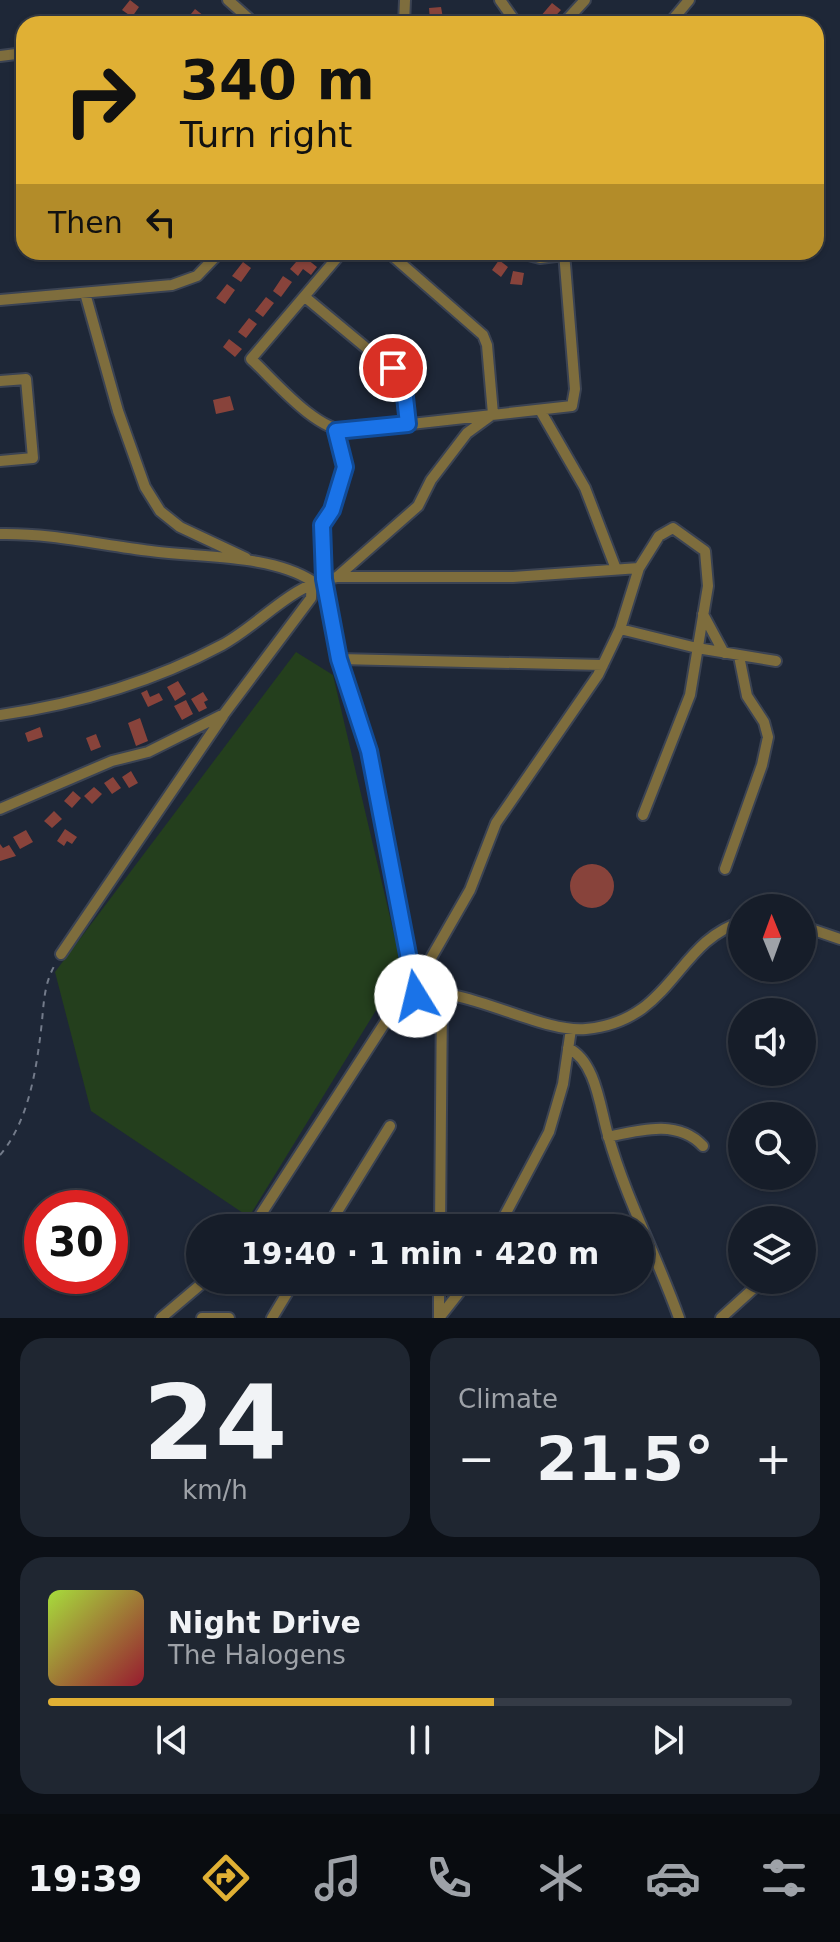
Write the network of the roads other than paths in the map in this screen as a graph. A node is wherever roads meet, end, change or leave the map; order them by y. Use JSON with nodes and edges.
{"nodes":[{"id":1,"x":228,"y":0,"type":"edge"},
{"id":2,"x":585,"y":0,"type":"edge"},
{"id":3,"x":689,"y":0,"type":"edge"},
{"id":4,"x":246,"y":16,"type":"edge"},
{"id":5,"x":570,"y":16,"type":"edge"},
{"id":6,"x":676,"y":16,"type":"edge"},
{"id":7,"x":212,"y":260,"type":"edge"},
{"id":8,"x":335,"y":260,"type":"edge"},
{"id":9,"x":397,"y":260,"type":"edge"},
{"id":10,"x":564,"y":260,"type":"edge"},
{"id":11,"x":85,"y":293,"type":"junction"},
{"id":12,"x":305,"y":297,"type":"junction"},
{"id":13,"x":0,"y":300,"type":"edge"},
{"id":14,"x":0,"y":381,"type":"edge"},
{"id":15,"x":540,"y":410,"type":"junction"},
{"id":16,"x":493,"y":414,"type":"junction"},
{"id":17,"x":408,"y":424,"type":"junction"},
{"id":18,"x":336,"y":431,"type":"junction"},
{"id":19,"x":0,"y":461,"type":"edge"},
{"id":20,"x":0,"y":534,"type":"edge"},
{"id":21,"x":247,"y":559,"type":"junction"},
{"id":22,"x":639,"y":568,"type":"junction"},
{"id":23,"x":616,"y":569,"type":"junction"},
{"id":24,"x":337,"y":577,"type":"junction"},
{"id":25,"x":324,"y":579,"type":"junction"},
{"id":26,"x":312,"y":581,"type":"junction"},
{"id":27,"x":703,"y":614,"type":"junction"},
{"id":28,"x":620,"y":629,"type":"junction"},
{"id":29,"x":697,"y":648,"type":"junction"},
{"id":30,"x":724,"y":653,"type":"junction"},
{"id":31,"x":739,"y":656,"type":"junction"},
{"id":32,"x":339,"y":659,"type":"junction"},
{"id":33,"x":776,"y":661,"type":"dead end"},
{"id":34,"x":603,"y":665,"type":"junction"},
{"id":35,"x":224,"y":714,"type":"junction"},
{"id":36,"x":0,"y":715,"type":"edge"},
{"id":37,"x":0,"y":809,"type":"edge"},
{"id":38,"x":643,"y":815,"type":"dead end"},
{"id":39,"x":725,"y":869,"type":"dead end"},
{"id":40,"x":728,"y":928,"type":"edge"},
{"id":41,"x":816,"y":931,"type":"edge"},
{"id":42,"x":840,"y":939,"type":"edge"},
{"id":43,"x":61,"y":954,"type":"road end"},
{"id":44,"x":416,"y":992,"type":"junction"},
{"id":45,"x":442,"y":994,"type":"junction"},
{"id":46,"x":571,"y":1029,"type":"junction"},
{"id":47,"x":568,"y":1048,"type":"junction"},
{"id":48,"x":390,"y":1126,"type":"dead end"},
{"id":49,"x":608,"y":1137,"type":"junction"},
{"id":50,"x":703,"y":1146,"type":"dead end"},
{"id":51,"x":261,"y":1214,"type":"edge"},
{"id":52,"x":336,"y":1214,"type":"edge"},
{"id":53,"x":440,"y":1214,"type":"edge"},
{"id":54,"x":505,"y":1214,"type":"edge"},
{"id":55,"x":189,"y":1294,"type":"edge"},
{"id":56,"x":287,"y":1294,"type":"edge"},
{"id":57,"x":439,"y":1294,"type":"edge"},
{"id":58,"x":458,"y":1294,"type":"edge"},
{"id":59,"x":748,"y":1294,"type":"edge"},
{"id":60,"x":161,"y":1318,"type":"edge"},
{"id":61,"x":202,"y":1318,"type":"edge"},
{"id":62,"x":229,"y":1318,"type":"edge"},
{"id":63,"x":272,"y":1318,"type":"edge"},
{"id":64,"x":439,"y":1318,"type":"edge"},
{"id":65,"x":679,"y":1318,"type":"edge"},
{"id":66,"x":721,"y":1318,"type":"edge"}],
"edges":[{"from":1,"to":4,"type":"street"},
{"from":2,"to":5,"type":"street"},
{"from":3,"to":6,"type":"street"},
{"from":7,"to":11,"type":"street"},
{"from":8,"to":12,"type":"street"},
{"from":9,"to":16,"type":"street"},
{"from":10,"to":15,"type":"street"},
{"from":11,"to":13,"type":"street"},
{"from":11,"to":21,"type":"street"},
{"from":12,"to":17,"type":"street"},
{"from":12,"to":18,"type":"street"},
{"from":14,"to":19,"type":"street"},
{"from":15,"to":16,"type":"street"},
{"from":15,"to":23,"type":"street"},
{"from":16,"to":17,"type":"street"},
{"from":16,"to":24,"type":"street"},
{"from":17,"to":18,"type":"street"},
{"from":18,"to":25,"type":"street"},
{"from":20,"to":21,"type":"street"},
{"from":21,"to":26,"type":"street"},
{"from":22,"to":23,"type":"street"},
{"from":22,"to":27,"type":"street"},
{"from":22,"to":28,"type":"street"},
{"from":23,"to":24,"type":"street"},
{"from":24,"to":25,"type":"street"},
{"from":25,"to":26,"type":"street"},
{"from":25,"to":32,"type":"street"},
{"from":26,"to":35,"type":"street"},
{"from":26,"to":36,"type":"street"},
{"from":27,"to":29,"type":"street"},
{"from":27,"to":30,"type":"street"},
{"from":28,"to":29,"type":"street"},
{"from":28,"to":34,"type":"street"},
{"from":29,"to":30,"type":"street"},
{"from":29,"to":38,"type":"street"},
{"from":30,"to":31,"type":"street"},
{"from":31,"to":33,"type":"street"},
{"from":31,"to":39,"type":"street"},
{"from":32,"to":34,"type":"street"},
{"from":32,"to":44,"type":"street"},
{"from":34,"to":44,"type":"street"},
{"from":35,"to":37,"type":"street"},
{"from":35,"to":43,"type":"street"},
{"from":40,"to":46,"type":"street"},
{"from":41,"to":42,"type":"street"},
{"from":44,"to":45,"type":"street"},
{"from":44,"to":51,"type":"street"},
{"from":45,"to":46,"type":"street"},
{"from":45,"to":53,"type":"street"},
{"from":46,"to":47,"type":"street"},
{"from":47,"to":49,"type":"street"},
{"from":47,"to":54,"type":"street"},
{"from":48,"to":52,"type":"street"},
{"from":49,"to":50,"type":"street"},
{"from":49,"to":65,"type":"street"},
{"from":55,"to":60,"type":"street"},
{"from":56,"to":63,"type":"street"},
{"from":57,"to":64,"type":"street"},
{"from":58,"to":64,"type":"street"},
{"from":59,"to":66,"type":"street"},
{"from":61,"to":62,"type":"street"}]}
